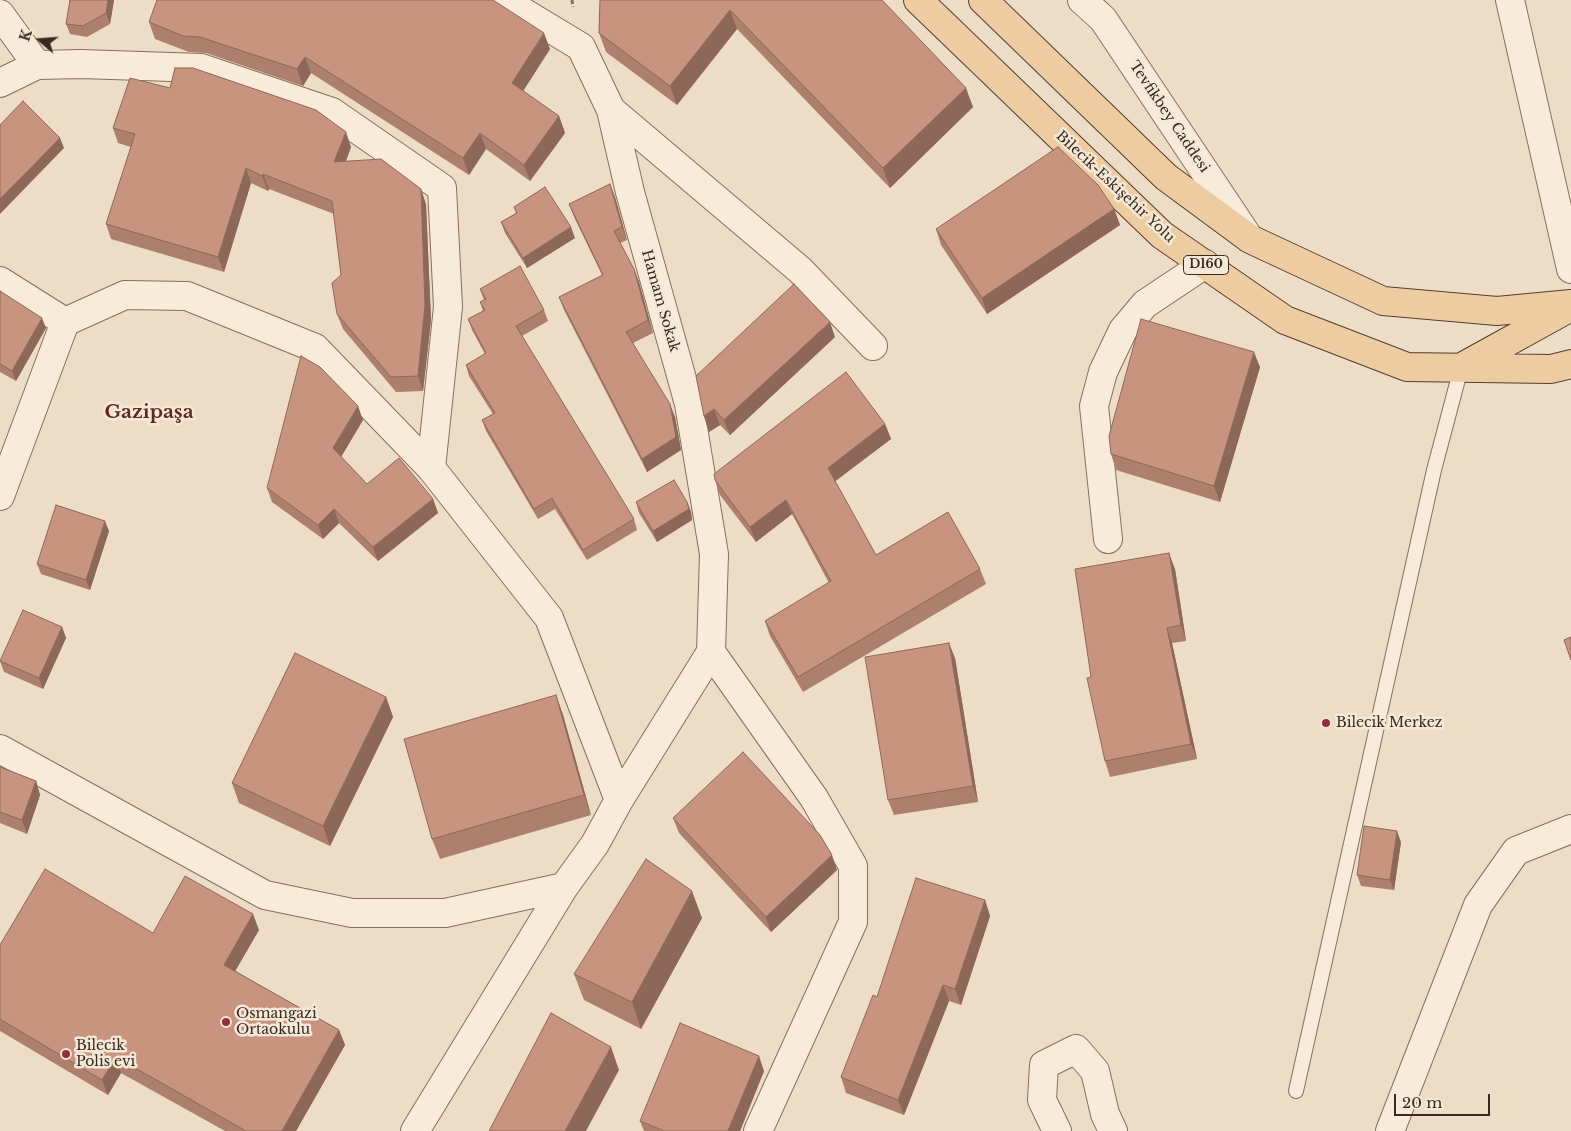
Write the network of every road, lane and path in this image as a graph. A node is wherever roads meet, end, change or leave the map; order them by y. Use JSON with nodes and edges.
{"nodes":[{"id":1,"x":503,"y":0,"type":"edge"},
{"id":2,"x":918,"y":0,"type":"edge"},
{"id":3,"x":983,"y":0,"type":"edge"},
{"id":4,"x":1082,"y":0,"type":"edge"},
{"id":5,"x":1510,"y":0,"type":"edge"},
{"id":6,"x":0,"y":14,"type":"edge"},
{"id":7,"x":37,"y":65,"type":"junction"},
{"id":8,"x":0,"y":83,"type":"edge"},
{"id":9,"x":611,"y":110,"type":"junction"},
{"id":10,"x":1250,"y":239,"type":"junction"},
{"id":11,"x":1205,"y":264,"type":"junction"},
{"id":12,"x":1571,"y":269,"type":"edge"},
{"id":13,"x":0,"y":281,"type":"edge"},
{"id":14,"x":1571,"y":306,"type":"edge"},
{"id":15,"x":65,"y":322,"type":"junction"},
{"id":16,"x":873,"y":346,"type":"dead end"},
{"id":17,"x":1571,"y":364,"type":"edge"},
{"id":18,"x":1461,"y":368,"type":"junction"},
{"id":19,"x":430,"y":468,"type":"junction"},
{"id":20,"x":0,"y":496,"type":"edge"},
{"id":21,"x":1108,"y":538,"type":"dead end"},
{"id":22,"x":711,"y":652,"type":"junction"},
{"id":23,"x":0,"y":749,"type":"edge"},
{"id":24,"x":620,"y":800,"type":"junction"},
{"id":25,"x":1571,"y":829,"type":"edge"},
{"id":26,"x":564,"y":887,"type":"junction"},
{"id":27,"x":1296,"y":1091,"type":"dead end"},
{"id":28,"x":415,"y":1131,"type":"edge"},
{"id":29,"x":758,"y":1131,"type":"edge"},
{"id":30,"x":1057,"y":1131,"type":"edge"},
{"id":31,"x":1113,"y":1131,"type":"edge"},
{"id":32,"x":1390,"y":1131,"type":"edge"}],
"edges":[{"from":1,"to":9,"type":"street","name":"Hamam Sokak"},
{"from":2,"to":11,"type":"main road","name":"Bilecik-Eskişehir Yolu","number":"D160"},
{"from":3,"to":10,"type":"main road"},
{"from":4,"to":10,"type":"street","name":"Tevfikbey Caddesi"},
{"from":5,"to":12,"type":"street"},
{"from":6,"to":7,"type":"street"},
{"from":7,"to":8,"type":"street"},
{"from":7,"to":19,"type":"street"},
{"from":9,"to":16,"type":"street"},
{"from":9,"to":22,"type":"street","name":"Hamam Sokak"},
{"from":10,"to":14,"type":"main road"},
{"from":11,"to":18,"type":"main road","name":"Bilecik-Eskişehir Yolu","number":"D160"},
{"from":11,"to":21,"type":"street"},
{"from":13,"to":15,"type":"street"},
{"from":14,"to":18,"type":"main road"},
{"from":15,"to":19,"type":"street"},
{"from":15,"to":20,"type":"street"},
{"from":17,"to":18,"type":"main road","name":"Bilecik-Eskişehir Yolu","number":"D160"},
{"from":18,"to":27,"type":"lane"},
{"from":19,"to":24,"type":"street"},
{"from":22,"to":24,"type":"street"},
{"from":22,"to":29,"type":"street"},
{"from":23,"to":26,"type":"street"},
{"from":24,"to":26,"type":"street"},
{"from":25,"to":32,"type":"street"},
{"from":26,"to":28,"type":"street"},
{"from":30,"to":31,"type":"street"}]}
